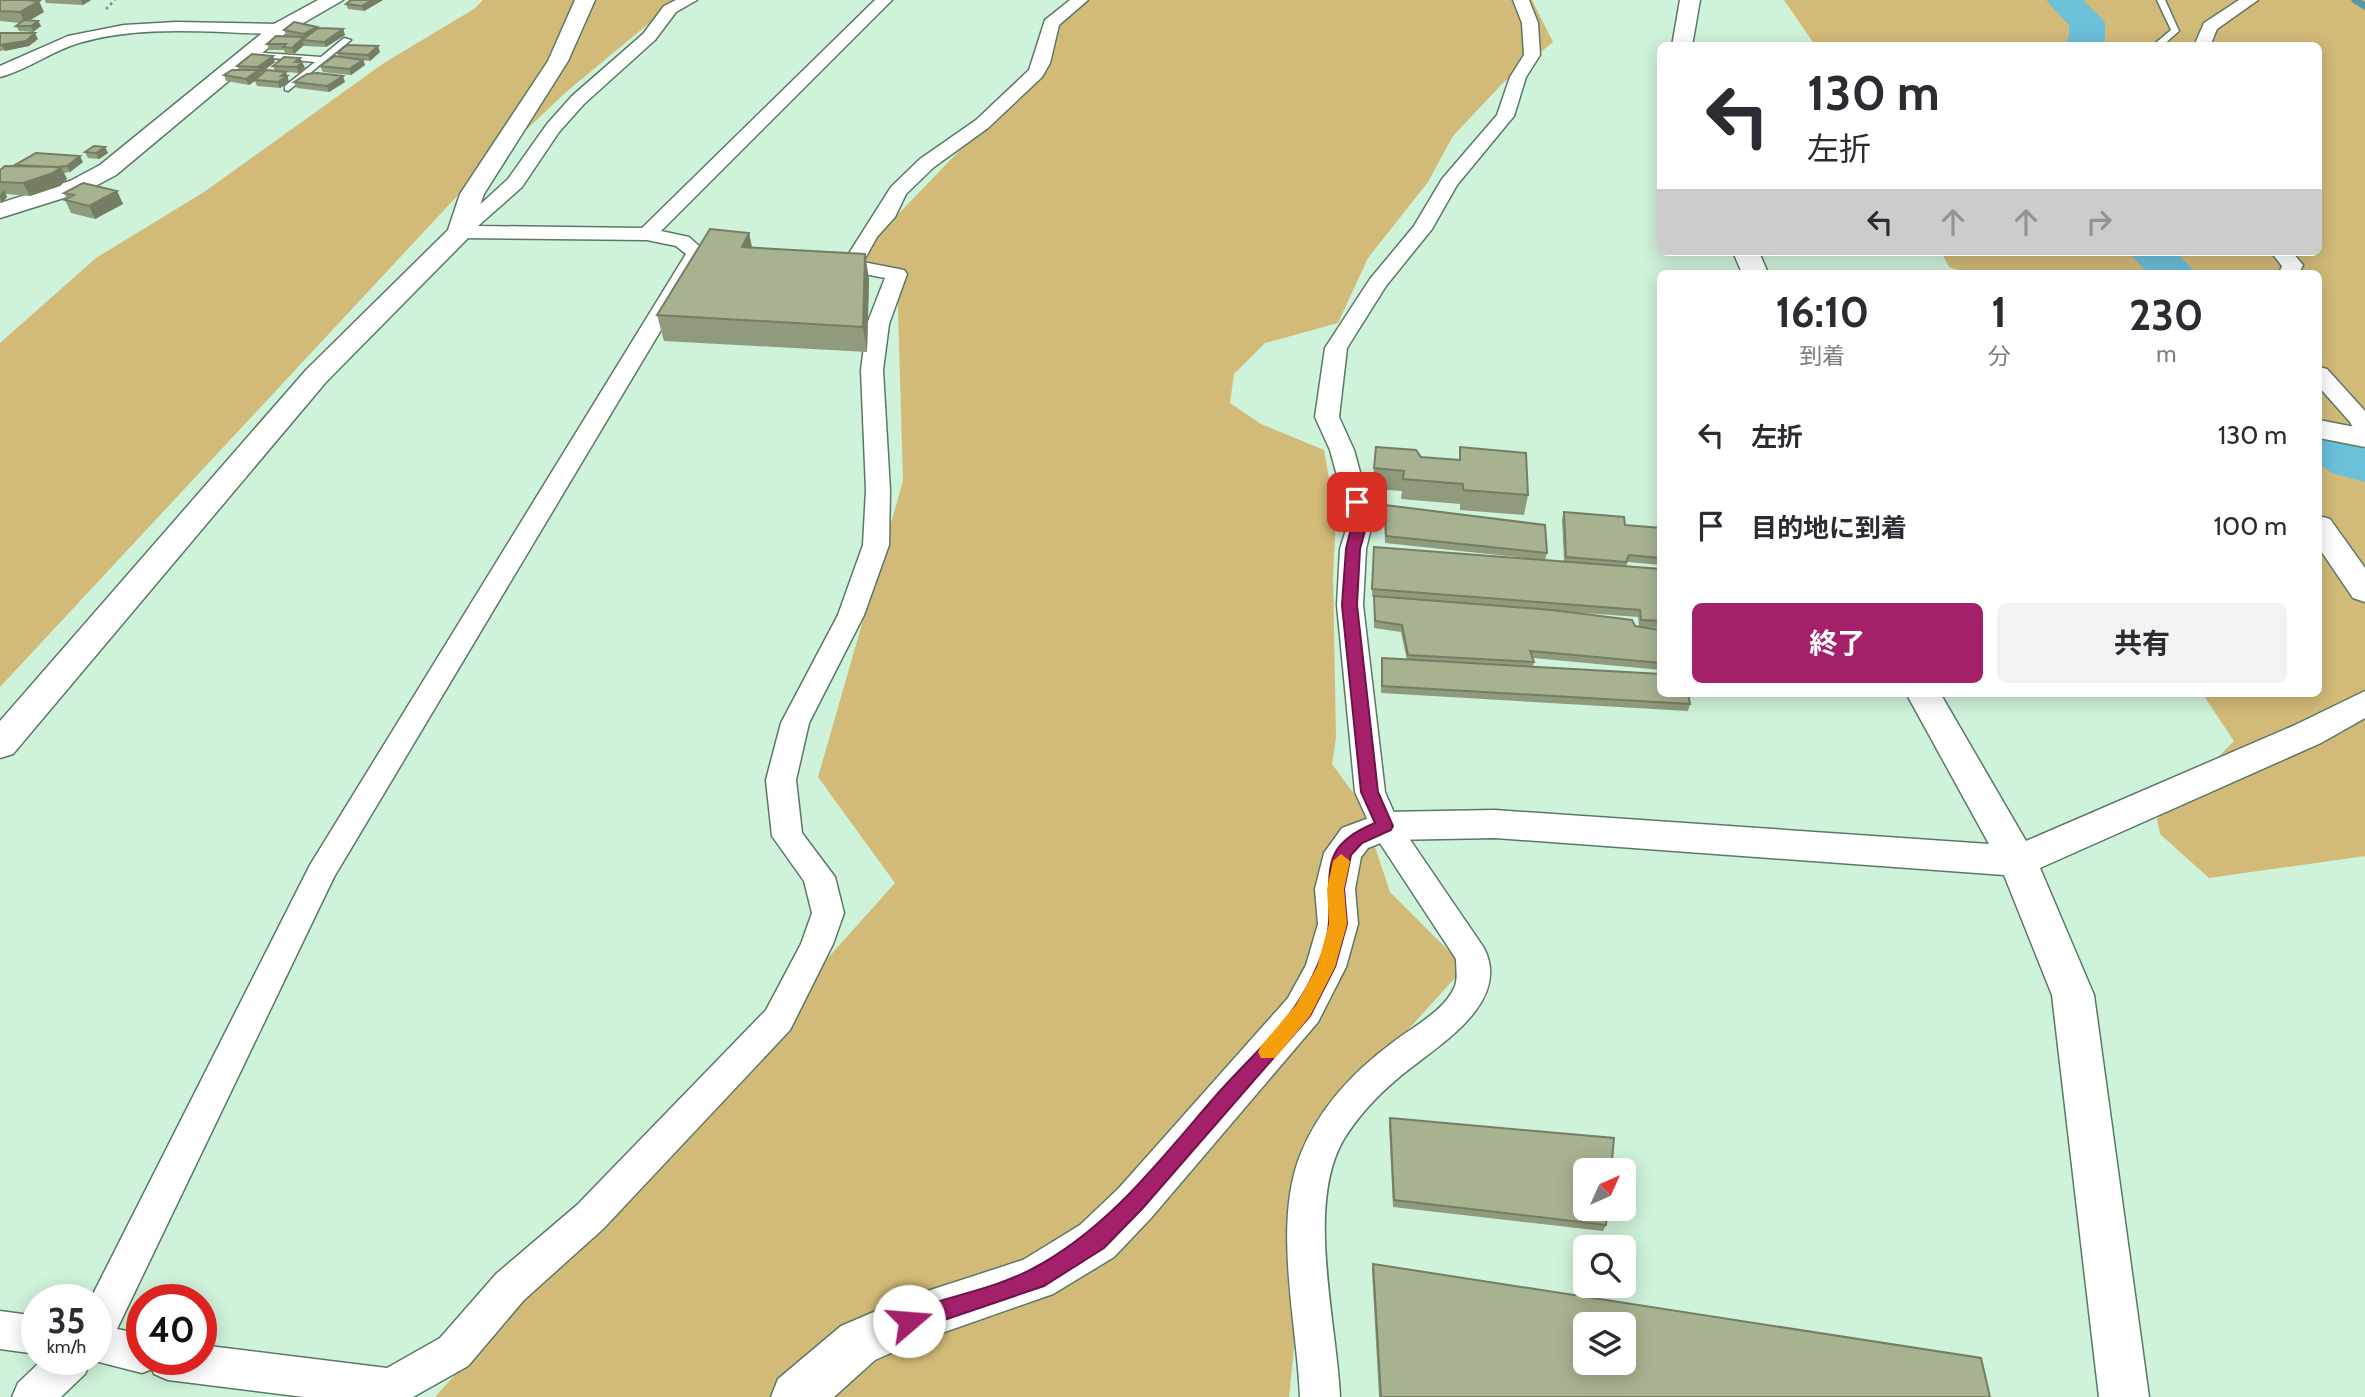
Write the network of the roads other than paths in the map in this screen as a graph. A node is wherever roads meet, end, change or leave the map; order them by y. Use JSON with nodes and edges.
{"nodes":[{"id":1,"x":333,"y":0,"type":"edge"},
{"id":2,"x":585,"y":0,"type":"edge"},
{"id":3,"x":690,"y":0,"type":"edge"},
{"id":4,"x":884,"y":0,"type":"edge"},
{"id":5,"x":1080,"y":0,"type":"edge"},
{"id":6,"x":1521,"y":0,"type":"edge"},
{"id":7,"x":1690,"y":0,"type":"edge"},
{"id":8,"x":2161,"y":0,"type":"edge"},
{"id":9,"x":2250,"y":0,"type":"edge"},
{"id":10,"x":279,"y":29,"type":"junction"},
{"id":11,"x":347,"y":40,"type":"dead end"},
{"id":12,"x":1683,"y":42,"type":"edge"},
{"id":13,"x":2161,"y":42,"type":"edge"},
{"id":14,"x":2204,"y":42,"type":"edge"},
{"id":15,"x":250,"y":54,"type":"junction"},
{"id":16,"x":322,"y":60,"type":"junction"},
{"id":17,"x":0,"y":72,"type":"edge"},
{"id":18,"x":288,"y":89,"type":"dead end"},
{"id":19,"x":0,"y":211,"type":"edge"},
{"id":20,"x":460,"y":232,"type":"junction"},
{"id":21,"x":647,"y":234,"type":"junction"},
{"id":22,"x":2285,"y":256,"type":"edge"},
{"id":23,"x":2290,"y":270,"type":"edge"},
{"id":24,"x":2322,"y":377,"type":"edge"},
{"id":25,"x":2322,"y":430,"type":"edge"},
{"id":26,"x":2365,"y":430,"type":"edge"},
{"id":27,"x":2365,"y":438,"type":"edge"},
{"id":28,"x":2322,"y":530,"type":"edge"},
{"id":29,"x":2365,"y":591,"type":"edge"},
{"id":30,"x":1925,"y":697,"type":"edge"},
{"id":31,"x":2365,"y":703,"type":"edge"},
{"id":32,"x":0,"y":745,"type":"edge"},
{"id":33,"x":1385,"y":826,"type":"junction"},
{"id":34,"x":2018,"y":861,"type":"junction"},
{"id":35,"x":112,"y":1297,"type":"edge"},
{"id":36,"x":0,"y":1330,"type":"edge"},
{"id":37,"x":21,"y":1333,"type":"edge"},
{"id":38,"x":217,"y":1367,"type":"edge"},
{"id":39,"x":55,"y":1375,"type":"edge"},
{"id":40,"x":388,"y":1393,"type":"edge"},
{"id":41,"x":32,"y":1397,"type":"edge"},
{"id":42,"x":796,"y":1397,"type":"edge"},
{"id":43,"x":1320,"y":1397,"type":"edge"},
{"id":44,"x":2124,"y":1397,"type":"edge"}],
"edges":[{"from":1,"to":10,"type":"street"},
{"from":2,"to":20,"type":"street"},
{"from":3,"to":20,"type":"street"},
{"from":4,"to":21,"type":"street"},
{"from":5,"to":40,"type":"street"},
{"from":6,"to":33,"type":"street"},
{"from":7,"to":12,"type":"street"},
{"from":8,"to":13,"type":"lane"},
{"from":9,"to":14,"type":"street"},
{"from":10,"to":15,"type":"street"},
{"from":10,"to":17,"type":"street"},
{"from":11,"to":16,"type":"lane"},
{"from":15,"to":16,"type":"lane"},
{"from":15,"to":19,"type":"street"},
{"from":16,"to":18,"type":"lane"},
{"from":20,"to":21,"type":"street"},
{"from":20,"to":32,"type":"street"},
{"from":21,"to":35,"type":"street"},
{"from":22,"to":23,"type":"street"},
{"from":24,"to":26,"type":"street"},
{"from":25,"to":27,"type":"street"},
{"from":28,"to":29,"type":"street"},
{"from":30,"to":34,"type":"street"},
{"from":31,"to":34,"type":"street"},
{"from":33,"to":34,"type":"street"},
{"from":33,"to":42,"type":"street"},
{"from":33,"to":43,"type":"street"},
{"from":34,"to":44,"type":"street"},
{"from":36,"to":37,"type":"street"},
{"from":38,"to":40,"type":"street"},
{"from":39,"to":41,"type":"street"}]}
